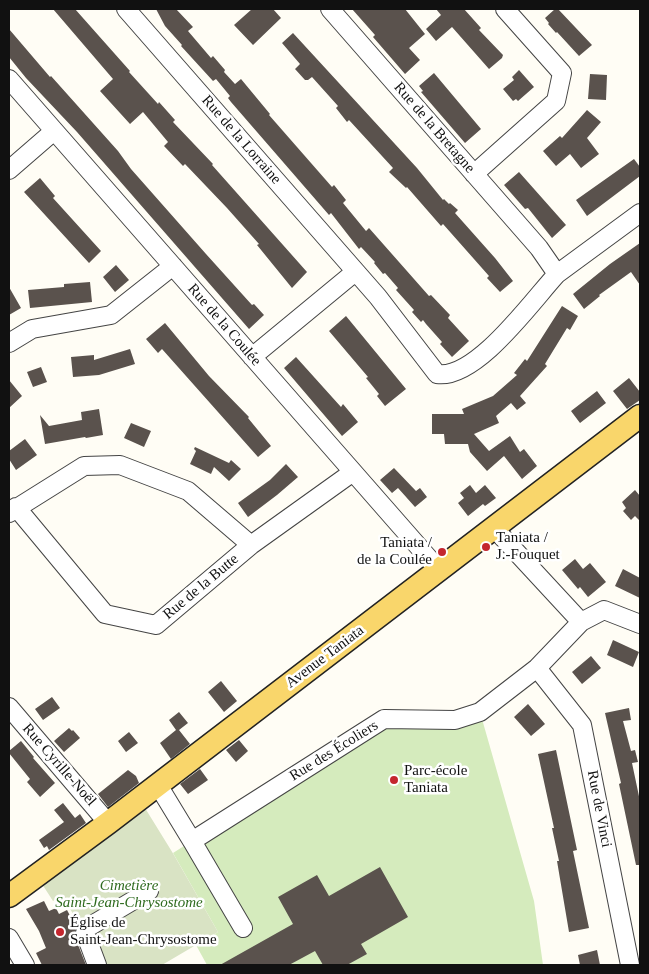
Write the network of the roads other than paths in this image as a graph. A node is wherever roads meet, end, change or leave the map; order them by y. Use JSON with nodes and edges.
{"nodes":[{"id":1,"x":126,"y":9,"type":"edge"},
{"id":2,"x":330,"y":9,"type":"edge"},
{"id":3,"x":505,"y":9,"type":"edge"},
{"id":4,"x":9,"y":80,"type":"edge"},
{"id":5,"x":54,"y":131,"type":"junction"},
{"id":6,"x":9,"y":170,"type":"edge"},
{"id":7,"x":474,"y":174,"type":"junction"},
{"id":8,"x":640,"y":213,"type":"edge"},
{"id":9,"x":173,"y":266,"type":"junction"},
{"id":10,"x":355,"y":272,"type":"junction"},
{"id":11,"x":557,"y":274,"type":"junction"},
{"id":12,"x":9,"y":343,"type":"edge"},
{"id":13,"x":252,"y":356,"type":"junction"},
{"id":14,"x":640,"y":416,"type":"edge"},
{"id":15,"x":353,"y":472,"type":"junction"},
{"id":16,"x":12,"y":510,"type":"edge"},
{"id":17,"x":494,"y":528,"type":"junction"},
{"id":18,"x":252,"y":544,"type":"junction"},
{"id":19,"x":439,"y":570,"type":"junction"},
{"id":20,"x":581,"y":622,"type":"junction"},
{"id":21,"x":640,"y":624,"type":"edge"},
{"id":22,"x":537,"y":668,"type":"junction"},
{"id":23,"x":9,"y":707,"type":"edge"},
{"id":24,"x":158,"y":785,"type":"junction"},
{"id":25,"x":108,"y":823,"type":"junction"},
{"id":26,"x":192,"y":841,"type":"junction"},
{"id":27,"x":149,"y":891,"type":"dead end"},
{"id":28,"x":9,"y":896,"type":"edge"},
{"id":29,"x":243,"y":928,"type":"dead end"},
{"id":30,"x":9,"y":938,"type":"edge"},
{"id":31,"x":24,"y":965,"type":"edge"},
{"id":32,"x":97,"y":965,"type":"edge"},
{"id":33,"x":630,"y":965,"type":"edge"}],
"edges":[{"from":1,"to":10,"type":"street","name":"Rue de la Lorraine"},
{"from":2,"to":7,"type":"street","name":"Rue de la Bretagne"},
{"from":3,"to":7,"type":"street"},
{"from":4,"to":5,"type":"street","name":"Rue de la Coulée"},
{"from":5,"to":6,"type":"street"},
{"from":5,"to":9,"type":"street","name":"Rue de la Coulée"},
{"from":7,"to":11,"type":"street","name":"Rue de la Bretagne"},
{"from":8,"to":11,"type":"street","name":"Rue de la Lorraine"},
{"from":9,"to":12,"type":"street"},
{"from":9,"to":13,"type":"street","name":"Rue de la Coulée"},
{"from":10,"to":11,"type":"street","name":"Rue de la Lorraine"},
{"from":10,"to":13,"type":"street"},
{"from":13,"to":15,"type":"street","name":"Rue de la Coulée"},
{"from":14,"to":17,"type":"main road","name":"Avenue Taniata"},
{"from":15,"to":18,"type":"street","name":"Rue de la Butte"},
{"from":15,"to":19,"type":"street","name":"Rue de la Coulée"},
{"from":16,"to":18,"type":"street"},
{"from":16,"to":18,"type":"street","name":"Rue de la Butte"},
{"from":17,"to":19,"type":"main road","name":"Avenue Taniata"},
{"from":17,"to":20,"type":"street"},
{"from":19,"to":24,"type":"main road","name":"Avenue Taniata"},
{"from":20,"to":21,"type":"street","name":"Rue des Écoliers"},
{"from":20,"to":22,"type":"street","name":"Rue des Écoliers"},
{"from":22,"to":26,"type":"street","name":"Rue des Écoliers"},
{"from":22,"to":33,"type":"street","name":"Rue de Vinci"},
{"from":23,"to":25,"type":"street","name":"Rue Cyrille-Noël"},
{"from":24,"to":25,"type":"main road","name":"Avenue Taniata"},
{"from":24,"to":26,"type":"street"},
{"from":25,"to":28,"type":"main road","name":"Avenue Taniata"},
{"from":26,"to":29,"type":"street"},
{"from":27,"to":32,"type":"street"},
{"from":30,"to":31,"type":"street"}]}
